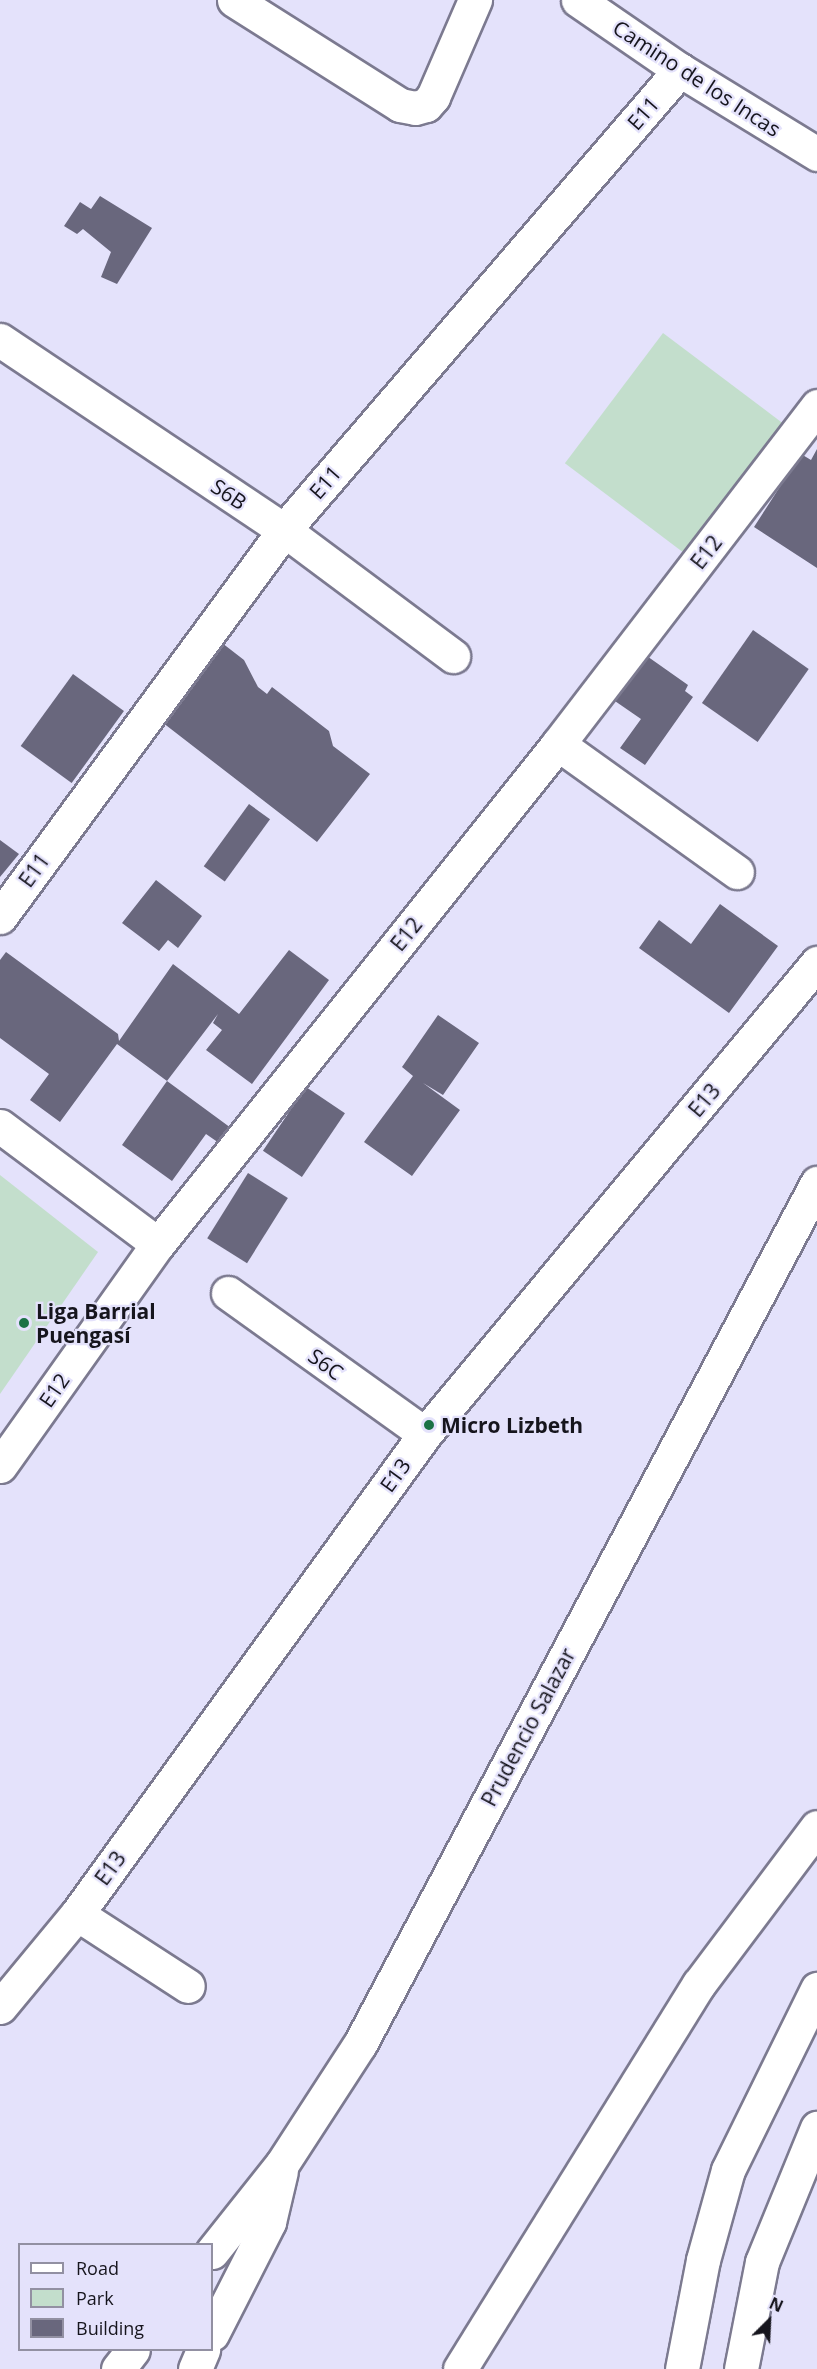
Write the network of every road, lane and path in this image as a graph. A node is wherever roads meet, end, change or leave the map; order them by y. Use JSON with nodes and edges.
{"nodes":[{"id":1,"x":234,"y":0,"type":"edge"},
{"id":2,"x":475,"y":0,"type":"edge"},
{"id":3,"x":578,"y":0,"type":"edge"},
{"id":4,"x":680,"y":70,"type":"junction"},
{"id":5,"x":817,"y":154,"type":"edge"},
{"id":6,"x":4,"y":352,"type":"edge"},
{"id":7,"x":817,"y":406,"type":"edge"},
{"id":8,"x":284,"y":530,"type":"junction"},
{"id":9,"x":453,"y":656,"type":"dead end"},
{"id":10,"x":558,"y":744,"type":"junction"},
{"id":11,"x":737,"y":872,"type":"dead end"},
{"id":12,"x":0,"y":916,"type":"edge"},
{"id":13,"x":817,"y":963,"type":"edge"},
{"id":14,"x":0,"y":1126,"type":"edge"},
{"id":15,"x":817,"y":1183,"type":"edge"},
{"id":16,"x":158,"y":1244,"type":"junction"},
{"id":17,"x":228,"y":1293,"type":"dead end"},
{"id":18,"x":425,"y":1434,"type":"junction"},
{"id":19,"x":0,"y":1466,"type":"edge"},
{"id":20,"x":817,"y":1827,"type":"edge"},
{"id":21,"x":77,"y":1914,"type":"junction"},
{"id":22,"x":188,"y":1986,"type":"dead end"},
{"id":23,"x":817,"y":1989,"type":"edge"},
{"id":24,"x":0,"y":2007,"type":"edge"},
{"id":25,"x":817,"y":2128,"type":"edge"},
{"id":26,"x":282,"y":2164,"type":"junction"},
{"id":27,"x":213,"y":2251,"type":"edge"},
{"id":28,"x":213,"y":2332,"type":"edge"},
{"id":29,"x":132,"y":2351,"type":"edge"},
{"id":30,"x":202,"y":2351,"type":"edge"},
{"id":31,"x":118,"y":2369,"type":"edge"},
{"id":32,"x":195,"y":2369,"type":"edge"},
{"id":33,"x":460,"y":2369,"type":"edge"},
{"id":34,"x":682,"y":2369,"type":"edge"},
{"id":35,"x":741,"y":2369,"type":"edge"}],
"edges":[{"from":1,"to":2,"type":"street"},
{"from":3,"to":4,"type":"street","name":"Camino de los Incas"},
{"from":4,"to":5,"type":"street","name":"Camino de los Incas"},
{"from":4,"to":8,"type":"street","name":"E11"},
{"from":6,"to":8,"type":"street","name":"S6B"},
{"from":7,"to":10,"type":"street","name":"E12"},
{"from":8,"to":9,"type":"street","name":"S6B"},
{"from":8,"to":12,"type":"street","name":"E11"},
{"from":10,"to":11,"type":"street"},
{"from":10,"to":16,"type":"street","name":"E12"},
{"from":13,"to":18,"type":"street","name":"E13"},
{"from":14,"to":16,"type":"street"},
{"from":15,"to":26,"type":"street","name":"Prudencio Salazar"},
{"from":16,"to":19,"type":"street","name":"E12"},
{"from":17,"to":18,"type":"street","name":"S6C"},
{"from":18,"to":21,"type":"street","name":"E13"},
{"from":20,"to":33,"type":"street"},
{"from":21,"to":22,"type":"street"},
{"from":21,"to":24,"type":"street","name":"E13"},
{"from":23,"to":34,"type":"street"},
{"from":25,"to":35,"type":"street"},
{"from":26,"to":27,"type":"street","name":"Prudencio Salazar"},
{"from":26,"to":28,"type":"street"},
{"from":29,"to":31,"type":"street"},
{"from":30,"to":32,"type":"street"}]}
